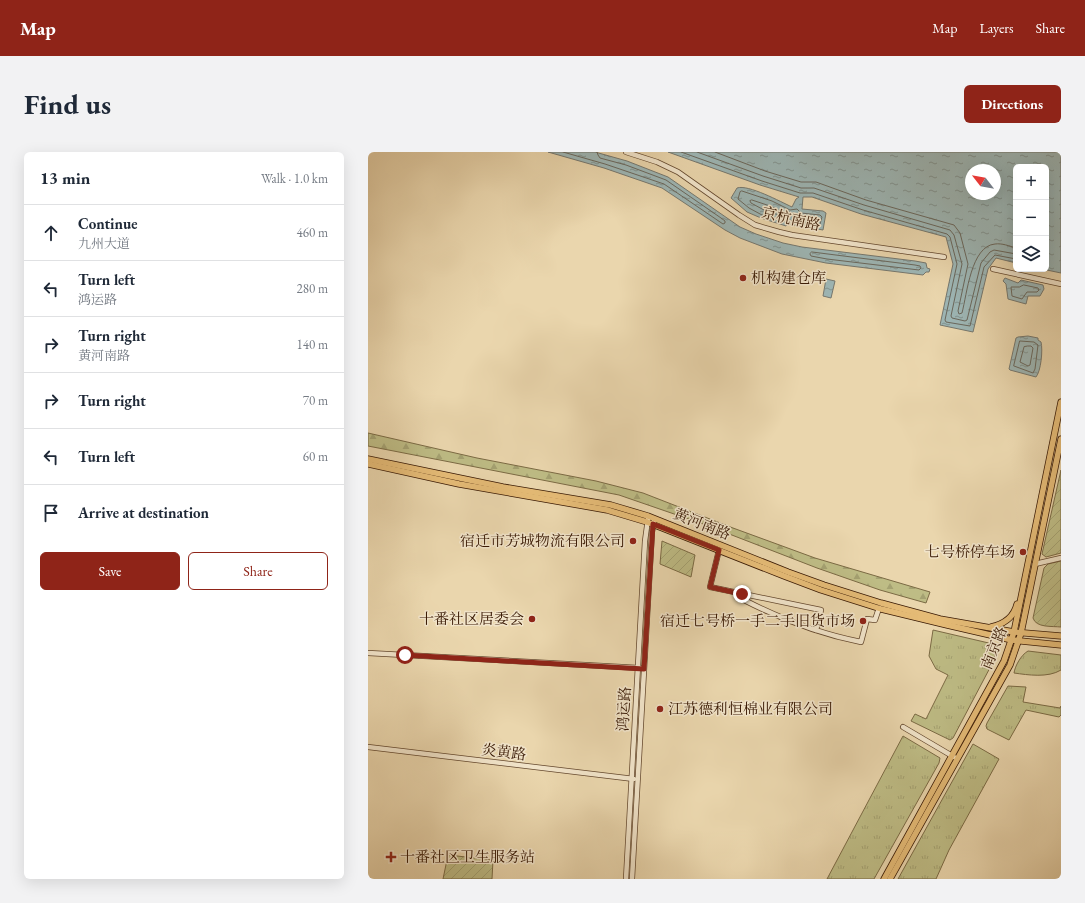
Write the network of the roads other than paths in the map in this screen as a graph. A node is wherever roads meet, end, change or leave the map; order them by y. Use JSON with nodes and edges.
{"nodes":[{"id":1,"x":626,"y":152,"type":"edge"},
{"id":2,"x":944,"y":257,"type":"dead end"},
{"id":3,"x":993,"y":269,"type":"dead end"},
{"id":4,"x":1061,"y":284,"type":"edge"},
{"id":5,"x":1061,"y":402,"type":"edge"},
{"id":6,"x":1061,"y":439,"type":"edge"},
{"id":7,"x":368,"y":459,"type":"edge"},
{"id":8,"x":368,"y":464,"type":"edge"},
{"id":9,"x":651,"y":520,"type":"junction"},
{"id":10,"x":719,"y":550,"type":"junction"},
{"id":11,"x":1030,"y":555,"type":"junction"},
{"id":12,"x":1061,"y":558,"type":"edge"},
{"id":13,"x":1035,"y":564,"type":"junction"},
{"id":14,"x":742,"y":594,"type":"junction"},
{"id":15,"x":879,"y":608,"type":"junction"},
{"id":16,"x":990,"y":628,"type":"junction"},
{"id":17,"x":816,"y":630,"type":"junction"},
{"id":18,"x":1014,"y":632,"type":"junction"},
{"id":19,"x":1021,"y":633,"type":"junction"},
{"id":20,"x":1061,"y":636,"type":"edge"},
{"id":21,"x":1012,"y":640,"type":"junction"},
{"id":22,"x":1019,"y":641,"type":"junction"},
{"id":23,"x":1061,"y":645,"type":"edge"},
{"id":24,"x":368,"y":653,"type":"edge"},
{"id":25,"x":638,"y":668,"type":"junction"},
{"id":26,"x":644,"y":669,"type":"junction"},
{"id":27,"x":903,"y":727,"type":"dead end"},
{"id":28,"x":368,"y":747,"type":"edge"},
{"id":29,"x":955,"y":757,"type":"junction"},
{"id":30,"x":638,"y":779,"type":"junction"},
{"id":31,"x":632,"y":780,"type":"junction"},
{"id":32,"x":626,"y":879,"type":"edge"},
{"id":33,"x":632,"y":879,"type":"edge"},
{"id":34,"x":884,"y":879,"type":"edge"},
{"id":35,"x":890,"y":879,"type":"edge"}],
"edges":[{"from":1,"to":2,"type":"street","name":"京杭南路"},
{"from":3,"to":4,"type":"street"},
{"from":5,"to":11,"type":"main road","name":"南京路"},
{"from":6,"to":13,"type":"main road","name":"南京路"},
{"from":7,"to":9,"type":"main road","name":"黄河南路"},
{"from":8,"to":9,"type":"main road","name":"黄河南路"},
{"from":9,"to":10,"type":"main road","name":"黄河南路"},
{"from":9,"to":16,"type":"main road","name":"黄河南路"},
{"from":9,"to":25,"type":"street","name":"鸿运路"},
{"from":9,"to":26,"type":"street","name":"鸿运路"},
{"from":10,"to":14,"type":"street"},
{"from":10,"to":15,"type":"main road","name":"黄河南路"},
{"from":11,"to":16,"type":"main road"},
{"from":11,"to":18,"type":"main road","name":"南京路"},
{"from":12,"to":13,"type":"street"},
{"from":13,"to":19,"type":"main road","name":"南京路"},
{"from":14,"to":17,"type":"street"},
{"from":14,"to":17,"type":"street"},
{"from":15,"to":17,"type":"street"},
{"from":15,"to":21,"type":"main road","name":"黄河南路"},
{"from":16,"to":18,"type":"main road","name":"黄河南路"},
{"from":18,"to":19,"type":"main road","name":"黄河南路"},
{"from":18,"to":21,"type":"main road","name":"南京路"},
{"from":19,"to":20,"type":"main road","name":"黄河南路"},
{"from":19,"to":22,"type":"main road","name":"南京路"},
{"from":21,"to":22,"type":"main road","name":"黄河南路"},
{"from":21,"to":29,"type":"main road","name":"南京路"},
{"from":22,"to":23,"type":"main road","name":"黄河南路"},
{"from":22,"to":29,"type":"main road","name":"南京路"},
{"from":24,"to":25,"type":"street"},
{"from":25,"to":26,"type":"street"},
{"from":25,"to":31,"type":"street","name":"鸿运路"},
{"from":26,"to":30,"type":"street","name":"鸿运路"},
{"from":27,"to":29,"type":"street"},
{"from":28,"to":31,"type":"street","name":"炎黄路"},
{"from":29,"to":34,"type":"main road","name":"南京路"},
{"from":29,"to":35,"type":"main road","name":"南京路"},
{"from":30,"to":31,"type":"street","name":"炎黄路"},
{"from":30,"to":33,"type":"street","name":"鸿运路"},
{"from":31,"to":32,"type":"street","name":"鸿运路"}]}
